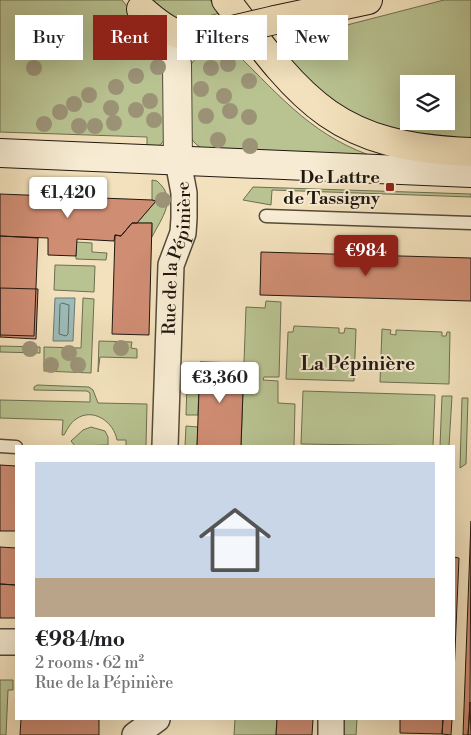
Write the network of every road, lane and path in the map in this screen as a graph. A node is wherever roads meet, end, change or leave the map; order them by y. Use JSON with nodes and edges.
{"nodes":[{"id":1,"x":226,"y":0,"type":"edge"},
{"id":2,"x":368,"y":0,"type":"edge"},
{"id":3,"x":138,"y":5,"type":"edge"},
{"id":4,"x":471,"y":152,"type":"edge"},
{"id":5,"x":0,"y":154,"type":"edge"},
{"id":6,"x":178,"y":161,"type":"junction"},
{"id":7,"x":471,"y":173,"type":"edge"},
{"id":8,"x":266,"y":216,"type":"dead end"},
{"id":9,"x":471,"y":222,"type":"edge"},
{"id":10,"x":165,"y":445,"type":"edge"},
{"id":11,"x":0,"y":446,"type":"edge"},
{"id":12,"x":15,"y":447,"type":"edge"},
{"id":13,"x":0,"y":642,"type":"edge"},
{"id":14,"x":15,"y":642,"type":"edge"},
{"id":15,"x":156,"y":720,"type":"edge"},
{"id":16,"x":332,"y":720,"type":"edge"},
{"id":17,"x":135,"y":735,"type":"edge"},
{"id":18,"x":331,"y":735,"type":"edge"}],
"edges":[{"from":1,"to":4,"type":"highway"},
{"from":2,"to":3,"type":"highway","bridge":true},
{"from":3,"to":6,"type":"main road"},
{"from":5,"to":6,"type":"main road","name":"Rue de la Pépinière"},
{"from":6,"to":7,"type":"main road","name":"Rue de la Pépinière"},
{"from":6,"to":10,"type":"street","name":"Rue de la Pépinière"},
{"from":8,"to":9,"type":"lane"},
{"from":11,"to":12,"type":"lane"},
{"from":13,"to":14,"type":"street"},
{"from":15,"to":17,"type":"street"},
{"from":16,"to":18,"type":"street"}]}
